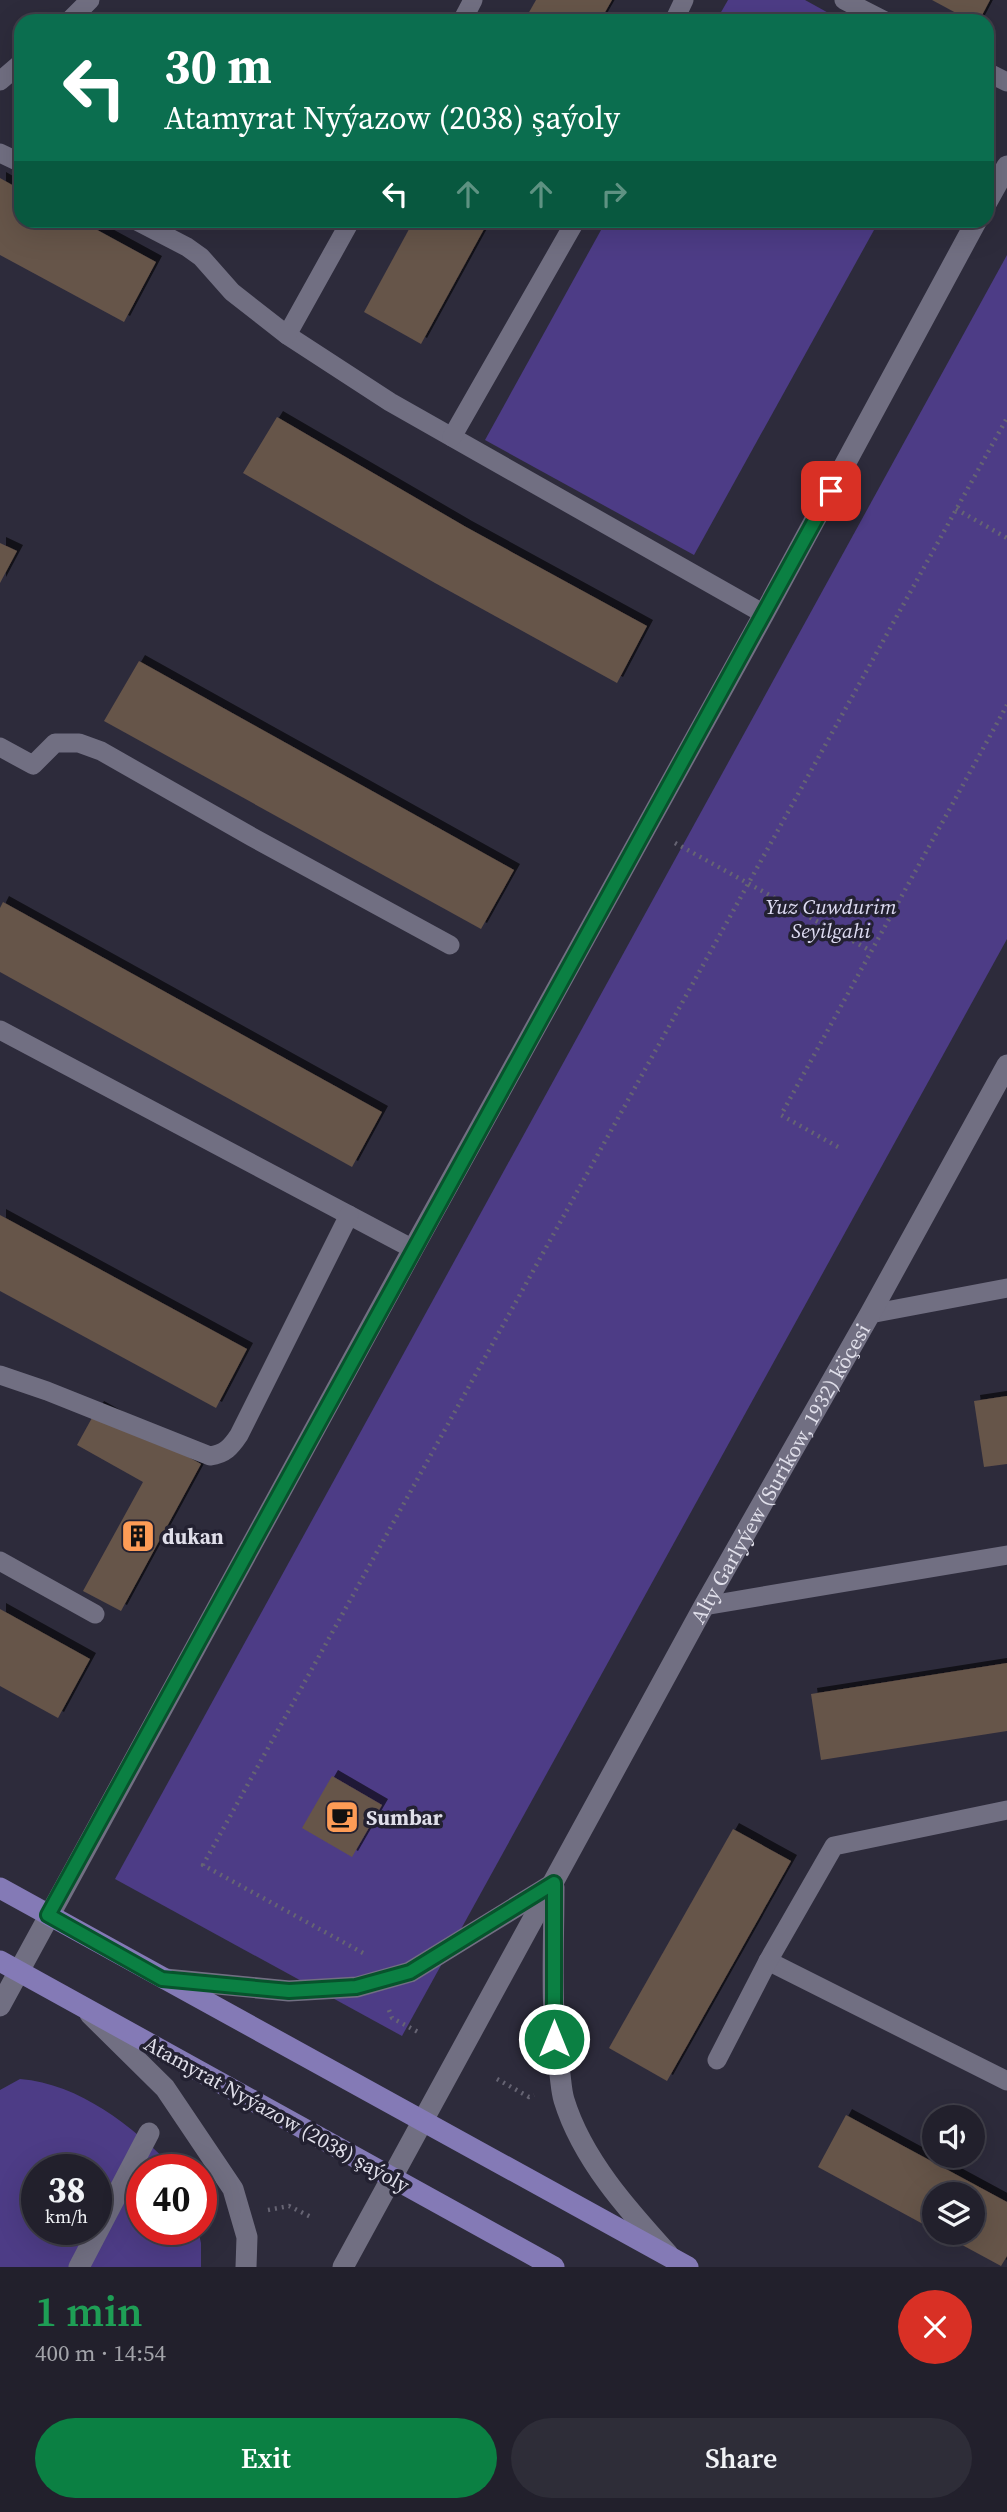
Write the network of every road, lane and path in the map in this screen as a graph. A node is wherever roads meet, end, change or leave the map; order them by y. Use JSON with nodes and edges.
{"nodes":[{"id":1,"x":90,"y":0,"type":"edge"},
{"id":2,"x":844,"y":0,"type":"edge"},
{"id":3,"x":76,"y":14,"type":"edge"},
{"id":4,"x":871,"y":14,"type":"edge"},
{"id":5,"x":14,"y":69,"type":"edge"},
{"id":6,"x":0,"y":81,"type":"edge"},
{"id":7,"x":1007,"y":166,"type":"edge"},
{"id":8,"x":994,"y":189,"type":"edge"},
{"id":9,"x":150,"y":228,"type":"edge"},
{"id":10,"x":347,"y":228,"type":"edge"},
{"id":11,"x":571,"y":228,"type":"edge"},
{"id":12,"x":973,"y":228,"type":"edge"},
{"id":13,"x":288,"y":335,"type":"junction"},
{"id":14,"x":1007,"y":418,"type":"edge"},
{"id":15,"x":452,"y":437,"type":"junction"},
{"id":16,"x":956,"y":509,"type":"junction"},
{"id":17,"x":1007,"y":538,"type":"edge"},
{"id":18,"x":764,"y":614,"type":"junction"},
{"id":19,"x":1007,"y":705,"type":"edge"},
{"id":20,"x":0,"y":747,"type":"edge"},
{"id":21,"x":675,"y":843,"type":"dead end"},
{"id":22,"x":748,"y":883,"type":"junction"},
{"id":23,"x":450,"y":945,"type":"dead end"},
{"id":24,"x":871,"y":951,"type":"junction"},
{"id":25,"x":0,"y":1030,"type":"edge"},
{"id":26,"x":1007,"y":1065,"type":"edge"},
{"id":27,"x":838,"y":1146,"type":"dead end"},
{"id":28,"x":349,"y":1215,"type":"junction"},
{"id":29,"x":413,"y":1249,"type":"junction"},
{"id":30,"x":1007,"y":1288,"type":"edge"},
{"id":31,"x":870,"y":1314,"type":"junction"},
{"id":32,"x":0,"y":1375,"type":"edge"},
{"id":33,"x":1007,"y":1555,"type":"edge"},
{"id":34,"x":0,"y":1560,"type":"edge"},
{"id":35,"x":704,"y":1606,"type":"junction"},
{"id":36,"x":94,"y":1614,"type":"dead end"},
{"id":37,"x":1007,"y":1811,"type":"edge"},
{"id":38,"x":554,"y":1883,"type":"junction"},
{"id":39,"x":0,"y":1888,"type":"edge"},
{"id":40,"x":48,"y":1915,"type":"junction"},
{"id":41,"x":370,"y":1956,"type":"dead end"},
{"id":42,"x":0,"y":1961,"type":"edge"},
{"id":43,"x":768,"y":1961,"type":"junction"},
{"id":44,"x":19,"y":1971,"type":"junction"},
{"id":45,"x":162,"y":1979,"type":"junction"},
{"id":46,"x":0,"y":2006,"type":"edge"},
{"id":47,"x":81,"y":2006,"type":"junction"},
{"id":48,"x":387,"y":2006,"type":"dead end"},
{"id":49,"x":420,"y":2033,"type":"dead end"},
{"id":50,"x":717,"y":2060,"type":"dead end"},
{"id":51,"x":497,"y":2079,"type":"dead end"},
{"id":52,"x":1007,"y":2081,"type":"edge"},
{"id":53,"x":542,"y":2093,"type":"dead end"},
{"id":54,"x":421,"y":2120,"type":"junction"},
{"id":55,"x":149,"y":2133,"type":"dead end"},
{"id":56,"x":391,"y":2177,"type":"junction"},
{"id":57,"x":268,"y":2210,"type":"dead end"},
{"id":58,"x":313,"y":2218,"type":"dead end"},
{"id":59,"x":680,"y":2263,"type":"edge"},
{"id":60,"x":79,"y":2267,"type":"edge"},
{"id":61,"x":246,"y":2267,"type":"edge"},
{"id":62,"x":343,"y":2267,"type":"edge"},
{"id":63,"x":554,"y":2267,"type":"edge"}],
"edges":[{"from":1,"to":3,"type":"lane"},
{"from":2,"to":4,"type":"lane"},
{"from":5,"to":6,"type":"lane"},
{"from":7,"to":8,"type":"street"},
{"from":9,"to":13,"type":"lane"},
{"from":10,"to":13,"type":"lane"},
{"from":11,"to":15,"type":"lane"},
{"from":12,"to":18,"type":"street"},
{"from":13,"to":15,"type":"lane"},
{"from":14,"to":16,"type":"path"},
{"from":15,"to":18,"type":"lane"},
{"from":16,"to":17,"type":"path"},
{"from":16,"to":22,"type":"path"},
{"from":18,"to":29,"type":"street"},
{"from":19,"to":24,"type":"path"},
{"from":20,"to":23,"type":"lane"},
{"from":21,"to":22,"type":"path"},
{"from":22,"to":24,"type":"path"},
{"from":22,"to":41,"type":"path"},
{"from":24,"to":27,"type":"path"},
{"from":25,"to":28,"type":"lane"},
{"from":26,"to":31,"type":"street","name":"Alty Garlyýew (Surikow, 1932) köçesi"},
{"from":28,"to":29,"type":"lane"},
{"from":28,"to":32,"type":"lane"},
{"from":29,"to":40,"type":"street"},
{"from":30,"to":31,"type":"lane"},
{"from":31,"to":35,"type":"street","name":"Alty Garlyýew (Surikow, 1932) köçesi"},
{"from":33,"to":35,"type":"lane"},
{"from":34,"to":36,"type":"lane"},
{"from":35,"to":38,"type":"street","name":"Alty Garlyýew (Surikow, 1932) köçesi"},
{"from":37,"to":43,"type":"lane"},
{"from":38,"to":45,"type":"street"},
{"from":38,"to":54,"type":"street","name":"Alty Garlyýew (Surikow, 1932) köçesi"},
{"from":38,"to":59,"type":"street","name":"Alty Garlyýew (Surikow, 1932) köçesi"},
{"from":39,"to":40,"type":"main road"},
{"from":40,"to":44,"type":"street"},
{"from":40,"to":45,"type":"main road"},
{"from":42,"to":44,"type":"main road","name":"Atamyrat Nyýazow (2038) şaýoly"},
{"from":43,"to":50,"type":"lane"},
{"from":43,"to":52,"type":"lane"},
{"from":44,"to":46,"type":"street"},
{"from":44,"to":47,"type":"main road","name":"Atamyrat Nyýazow (2038) şaýoly"},
{"from":45,"to":54,"type":"main road"},
{"from":47,"to":56,"type":"main road","name":"Atamyrat Nyýazow (2038) şaýoly"},
{"from":47,"to":61,"type":"street"},
{"from":48,"to":49,"type":"path"},
{"from":51,"to":53,"type":"path"},
{"from":54,"to":56,"type":"street","name":"Alty Garlyýew (Surikow, 1932) köçesi"},
{"from":54,"to":59,"type":"main road"},
{"from":55,"to":60,"type":"street"},
{"from":56,"to":62,"type":"street","name":"Alty Garlyýew (Surikow, 1932) köçesi"},
{"from":56,"to":63,"type":"main road","name":"Atamyrat Nyýazow (2038) şaýoly"},
{"from":57,"to":58,"type":"path"}]}
